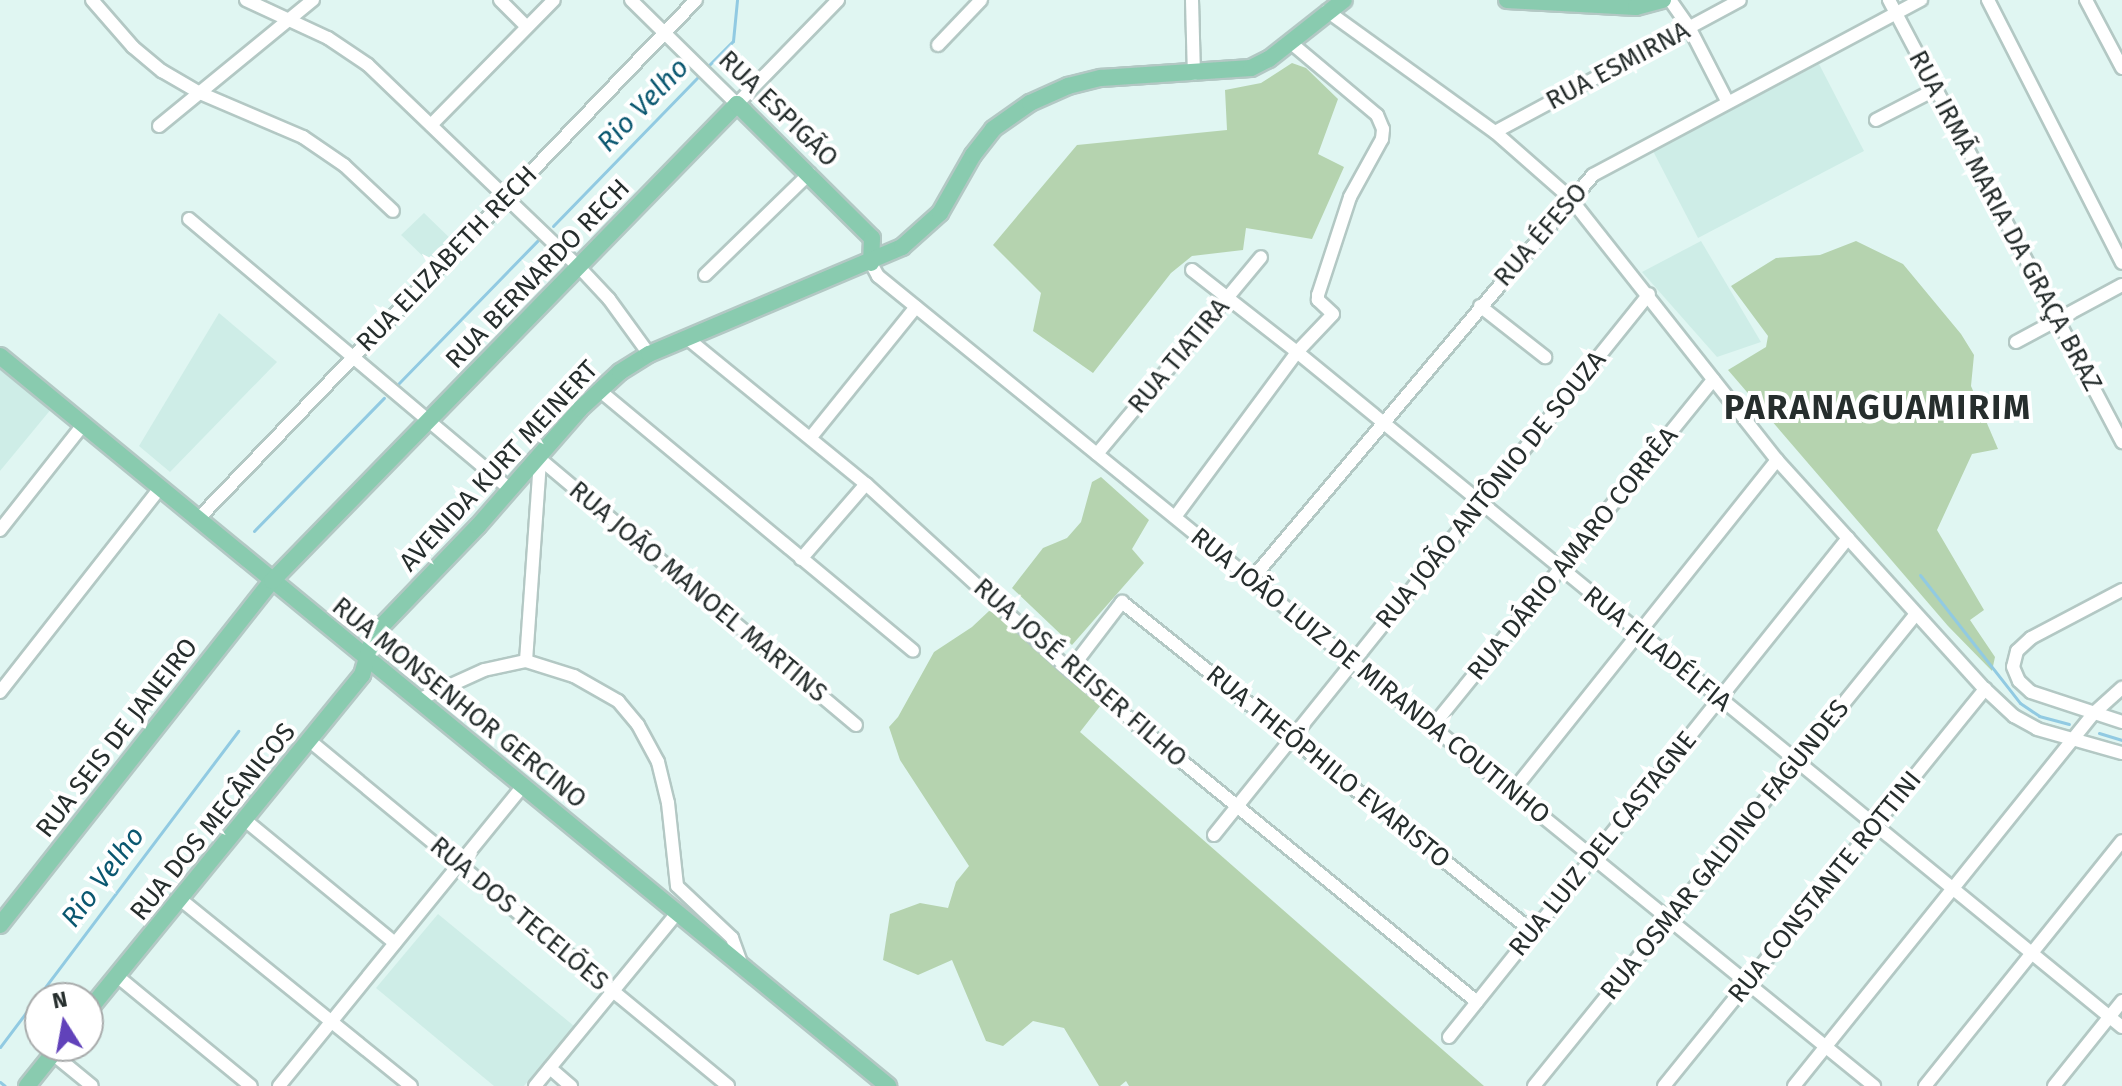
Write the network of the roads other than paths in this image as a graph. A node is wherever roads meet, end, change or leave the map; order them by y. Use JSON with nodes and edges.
{"nodes":[{"id":1,"x":92,"y":0,"type":"edge"},
{"id":2,"x":246,"y":0,"type":"edge"},
{"id":3,"x":313,"y":0,"type":"edge"},
{"id":4,"x":500,"y":0,"type":"edge"},
{"id":5,"x":554,"y":0,"type":"edge"},
{"id":6,"x":631,"y":0,"type":"edge"},
{"id":7,"x":696,"y":0,"type":"edge"},
{"id":8,"x":838,"y":0,"type":"edge"},
{"id":9,"x":981,"y":0,"type":"edge"},
{"id":10,"x":1192,"y":0,"type":"edge"},
{"id":11,"x":1344,"y":0,"type":"edge"},
{"id":12,"x":1507,"y":0,"type":"edge"},
{"id":13,"x":1663,"y":0,"type":"edge"},
{"id":14,"x":1670,"y":0,"type":"edge"},
{"id":15,"x":1740,"y":0,"type":"edge"},
{"id":16,"x":1889,"y":0,"type":"edge"},
{"id":17,"x":1921,"y":0,"type":"edge"},
{"id":18,"x":1988,"y":0,"type":"edge"},
{"id":19,"x":2086,"y":0,"type":"edge"},
{"id":20,"x":1327,"y":11,"type":"junction"},
{"id":21,"x":1896,"y":13,"type":"junction"},
{"id":22,"x":288,"y":20,"type":"junction"},
{"id":23,"x":527,"y":27,"type":"junction"},
{"id":24,"x":1689,"y":27,"type":"junction"},
{"id":25,"x":664,"y":33,"type":"junction"},
{"id":26,"x":1290,"y":42,"type":"junction"},
{"id":27,"x":938,"y":45,"type":"dead end"},
{"id":28,"x":2122,"y":68,"type":"edge"},
{"id":29,"x":1194,"y":74,"type":"junction"},
{"id":30,"x":1936,"y":89,"type":"junction"},
{"id":31,"x":200,"y":93,"type":"junction"},
{"id":32,"x":1727,"y":101,"type":"junction"},
{"id":33,"x":737,"y":104,"type":"junction"},
{"id":34,"x":1876,"y":120,"type":"dead end"},
{"id":35,"x":431,"y":125,"type":"junction"},
{"id":36,"x":159,"y":126,"type":"dead end"},
{"id":37,"x":1495,"y":132,"type":"junction"},
{"id":38,"x":810,"y":173,"type":"junction"},
{"id":39,"x":507,"y":197,"type":"junction"},
{"id":40,"x":1570,"y":198,"type":"junction"},
{"id":41,"x":393,"y":211,"type":"dead end"},
{"id":42,"x":189,"y":219,"type":"dead end"},
{"id":43,"x":872,"y":238,"type":"junction"},
{"id":44,"x":909,"y":242,"type":"junction"},
{"id":45,"x":1261,"y":257,"type":"dead end"},
{"id":46,"x":871,"y":263,"type":"junction"},
{"id":47,"x":2122,"y":263,"type":"edge"},
{"id":48,"x":579,"y":267,"type":"junction"},
{"id":49,"x":1192,"y":270,"type":"dead end"},
{"id":50,"x":705,"y":275,"type":"dead end"},
{"id":51,"x":2122,"y":285,"type":"edge"},
{"id":52,"x":1649,"y":294,"type":"junction"},
{"id":53,"x":1226,"y":299,"type":"junction"},
{"id":54,"x":1480,"y":306,"type":"junction"},
{"id":55,"x":916,"y":307,"type":"junction"},
{"id":56,"x":2058,"y":320,"type":"junction"},
{"id":57,"x":688,"y":339,"type":"junction"},
{"id":58,"x":2016,"y":342,"type":"dead end"},
{"id":59,"x":1297,"y":352,"type":"junction"},
{"id":60,"x":649,"y":354,"type":"junction"},
{"id":61,"x":0,"y":356,"type":"edge"},
{"id":62,"x":353,"y":357,"type":"junction"},
{"id":63,"x":1545,"y":357,"type":"dead end"},
{"id":64,"x":1713,"y":380,"type":"junction"},
{"id":65,"x":599,"y":390,"type":"junction"},
{"id":66,"x":429,"y":421,"type":"junction"},
{"id":67,"x":1381,"y":424,"type":"junction"},
{"id":68,"x":83,"y":425,"type":"junction"},
{"id":69,"x":811,"y":437,"type":"junction"},
{"id":70,"x":2122,"y":442,"type":"edge"},
{"id":71,"x":1097,"y":454,"type":"junction"},
{"id":72,"x":540,"y":459,"type":"junction"},
{"id":73,"x":1777,"y":460,"type":"junction"},
{"id":74,"x":866,"y":484,"type":"junction"},
{"id":75,"x":160,"y":488,"type":"junction"},
{"id":76,"x":511,"y":490,"type":"junction"},
{"id":77,"x":1480,"y":504,"type":"junction"},
{"id":78,"x":1175,"y":517,"type":"junction"},
{"id":79,"x":198,"y":519,"type":"junction"},
{"id":80,"x":0,"y":530,"type":"edge"},
{"id":81,"x":1848,"y":538,"type":"junction"},
{"id":82,"x":801,"y":559,"type":"junction"},
{"id":83,"x":1560,"y":570,"type":"junction"},
{"id":84,"x":1251,"y":580,"type":"junction"},
{"id":85,"x":272,"y":581,"type":"junction"},
{"id":86,"x":2122,"y":590,"type":"edge"},
{"id":87,"x":1916,"y":614,"type":"junction"},
{"id":88,"x":1639,"y":634,"type":"junction"},
{"id":89,"x":913,"y":651,"type":"dead end"},
{"id":90,"x":367,"y":658,"type":"junction"},
{"id":91,"x":526,"y":661,"type":"junction"},
{"id":92,"x":1353,"y":663,"type":"junction"},
{"id":93,"x":1070,"y":670,"type":"junction"},
{"id":94,"x":2122,"y":688,"type":"edge"},
{"id":95,"x":1985,"y":689,"type":"junction"},
{"id":96,"x":0,"y":692,"type":"edge"},
{"id":97,"x":1719,"y":699,"type":"junction"},
{"id":98,"x":418,"y":700,"type":"junction"},
{"id":99,"x":2094,"y":713,"type":"junction"},
{"id":100,"x":2122,"y":722,"type":"edge"},
{"id":101,"x":856,"y":725,"type":"dead end"},
{"id":102,"x":1432,"y":727,"type":"junction"},
{"id":103,"x":1292,"y":738,"type":"junction"},
{"id":104,"x":310,"y":741,"type":"junction"},
{"id":105,"x":2071,"y":742,"type":"junction"},
{"id":106,"x":2122,"y":753,"type":"edge"},
{"id":107,"x":1796,"y":762,"type":"junction"},
{"id":108,"x":523,"y":786,"type":"junction"},
{"id":109,"x":1512,"y":792,"type":"junction"},
{"id":110,"x":1237,"y":806,"type":"junction"},
{"id":111,"x":245,"y":820,"type":"junction"},
{"id":112,"x":1874,"y":826,"type":"junction"},
{"id":113,"x":1214,"y":835,"type":"dead end"},
{"id":114,"x":2122,"y":841,"type":"edge"},
{"id":115,"x":1592,"y":857,"type":"junction"},
{"id":116,"x":459,"y":864,"type":"junction"},
{"id":117,"x":1952,"y":889,"type":"junction"},
{"id":118,"x":180,"y":899,"type":"junction"},
{"id":119,"x":677,"y":913,"type":"junction"},
{"id":120,"x":3,"y":915,"type":"edge"},
{"id":121,"x":1669,"y":920,"type":"junction"},
{"id":122,"x":1533,"y":932,"type":"junction"},
{"id":123,"x":395,"y":943,"type":"junction"},
{"id":124,"x":2032,"y":954,"type":"junction"},
{"id":125,"x":743,"y":968,"type":"junction"},
{"id":126,"x":117,"y":976,"type":"junction"},
{"id":127,"x":1747,"y":983,"type":"junction"},
{"id":128,"x":613,"y":991,"type":"junction"},
{"id":129,"x":104,"y":992,"type":"edge"},
{"id":130,"x":2122,"y":1001,"type":"edge"},
{"id":131,"x":1477,"y":1002,"type":"junction"},
{"id":132,"x":2109,"y":1017,"type":"junction"},
{"id":133,"x":331,"y":1021,"type":"junction"},
{"id":134,"x":2122,"y":1027,"type":"edge"},
{"id":135,"x":1449,"y":1037,"type":"dead end"},
{"id":136,"x":1826,"y":1047,"type":"junction"},
{"id":137,"x":46,"y":1062,"type":"edge"},
{"id":138,"x":68,"y":1062,"type":"edge"},
{"id":139,"x":550,"y":1068,"type":"junction"},
{"id":140,"x":27,"y":1086,"type":"edge"},
{"id":141,"x":92,"y":1086,"type":"edge"},
{"id":142,"x":251,"y":1086,"type":"edge"},
{"id":143,"x":279,"y":1086,"type":"edge"},
{"id":144,"x":411,"y":1086,"type":"edge"},
{"id":145,"x":535,"y":1086,"type":"edge"},
{"id":146,"x":571,"y":1086,"type":"edge"},
{"id":147,"x":728,"y":1086,"type":"edge"},
{"id":148,"x":888,"y":1086,"type":"edge"},
{"id":149,"x":1534,"y":1086,"type":"edge"},
{"id":150,"x":1664,"y":1086,"type":"edge"},
{"id":151,"x":1794,"y":1086,"type":"edge"},
{"id":152,"x":1874,"y":1086,"type":"edge"},
{"id":153,"x":1925,"y":1086,"type":"edge"},
{"id":154,"x":2054,"y":1086,"type":"edge"}],
"edges":[{"from":1,"to":31,"type":"street"},
{"from":2,"to":22,"type":"street"},
{"from":3,"to":22,"type":"street"},
{"from":4,"to":23,"type":"street"},
{"from":5,"to":23,"type":"street"},
{"from":6,"to":25,"type":"street","name":"RUA ESPIGÃO"},
{"from":7,"to":25,"type":"street","name":"RUA ELIZABETH RECH"},
{"from":8,"to":33,"type":"street","name":"RUA BERNARDO RECH"},
{"from":9,"to":27,"type":"street"},
{"from":10,"to":29,"type":"street"},
{"from":11,"to":20,"type":"main road"},
{"from":12,"to":13,"type":"main road"},
{"from":14,"to":24,"type":"street"},
{"from":15,"to":24,"type":"street","name":"RUA ESMIRNA"},
{"from":16,"to":21,"type":"street","name":"RUA IRMÃ MARIA DA GRAÇA BRAZ"},
{"from":17,"to":21,"type":"street","name":"RUA ÉFESO"},
{"from":18,"to":47,"type":"street"},
{"from":19,"to":28,"type":"street"},
{"from":20,"to":26,"type":"main road"},
{"from":20,"to":37,"type":"street"},
{"from":21,"to":30,"type":"street","name":"RUA IRMÃ MARIA DA GRAÇA BRAZ"},
{"from":21,"to":32,"type":"street","name":"RUA ÉFESO"},
{"from":22,"to":31,"type":"street"},
{"from":22,"to":35,"type":"street"},
{"from":23,"to":35,"type":"street"},
{"from":24,"to":32,"type":"street"},
{"from":24,"to":37,"type":"street","name":"RUA ESMIRNA"},
{"from":25,"to":33,"type":"street","name":"RUA ESPIGÃO"},
{"from":25,"to":39,"type":"street","name":"RUA ELIZABETH RECH"},
{"from":26,"to":29,"type":"main road"},
{"from":26,"to":59,"type":"street"},
{"from":29,"to":44,"type":"main road"},
{"from":30,"to":34,"type":"street"},
{"from":30,"to":56,"type":"street","name":"RUA IRMÃ MARIA DA GRAÇA BRAZ"},
{"from":31,"to":36,"type":"street"},
{"from":31,"to":41,"type":"street"},
{"from":32,"to":40,"type":"street","name":"RUA ÉFESO"},
{"from":33,"to":38,"type":"main road","name":"RUA ESPIGÃO"},
{"from":33,"to":48,"type":"main road","name":"RUA BERNARDO RECH"},
{"from":35,"to":39,"type":"street"},
{"from":37,"to":40,"type":"street"},
{"from":38,"to":43,"type":"main road","name":"RUA ESPIGÃO"},
{"from":38,"to":50,"type":"street"},
{"from":39,"to":48,"type":"street"},
{"from":39,"to":62,"type":"street","name":"RUA ELIZABETH RECH"},
{"from":40,"to":52,"type":"street"},
{"from":40,"to":54,"type":"street","name":"RUA ÉFESO"},
{"from":42,"to":62,"type":"street"},
{"from":43,"to":44,"type":"main road"},
{"from":43,"to":46,"type":"main road"},
{"from":44,"to":46,"type":"main road","name":"AVENIDA KURT MEINERT"},
{"from":45,"to":53,"type":"street","name":"RUA TIATIRA"},
{"from":46,"to":55,"type":"street","name":"RUA JOÃO LUIZ DE MIRANDA COUTINHO"},
{"from":46,"to":57,"type":"main road","name":"AVENIDA KURT MEINERT"},
{"from":48,"to":60,"type":"street"},
{"from":48,"to":66,"type":"main road","name":"RUA BERNARDO RECH"},
{"from":49,"to":53,"type":"street","name":"RUA FILADÉLFIA"},
{"from":51,"to":56,"type":"street"},
{"from":52,"to":64,"type":"street"},
{"from":52,"to":77,"type":"street","name":"RUA JOÃO ANTÔNIO DE SOUZA"},
{"from":53,"to":59,"type":"street","name":"RUA FILADÉLFIA"},
{"from":53,"to":71,"type":"street","name":"RUA TIATIRA"},
{"from":54,"to":63,"type":"street"},
{"from":54,"to":67,"type":"street","name":"RUA ÉFESO"},
{"from":55,"to":69,"type":"street"},
{"from":55,"to":71,"type":"street","name":"RUA JOÃO LUIZ DE MIRANDA COUTINHO"},
{"from":56,"to":58,"type":"street"},
{"from":56,"to":70,"type":"street","name":"RUA IRMÃ MARIA DA GRAÇA BRAZ"},
{"from":57,"to":60,"type":"main road","name":"AVENIDA KURT MEINERT"},
{"from":57,"to":69,"type":"street","name":"RUA JOSÉ REISER FILHO"},
{"from":59,"to":67,"type":"street","name":"RUA FILADÉLFIA"},
{"from":59,"to":78,"type":"street"},
{"from":60,"to":65,"type":"main road","name":"AVENIDA KURT MEINERT"},
{"from":61,"to":68,"type":"main road","name":"RUA MONSENHOR GERCINO"},
{"from":62,"to":66,"type":"street"},
{"from":62,"to":79,"type":"street","name":"RUA ELIZABETH RECH"},
{"from":64,"to":73,"type":"street"},
{"from":64,"to":83,"type":"street","name":"RUA DÁRIO AMARO CORRÊA"},
{"from":65,"to":72,"type":"main road","name":"AVENIDA KURT MEINERT"},
{"from":65,"to":82,"type":"street"},
{"from":66,"to":76,"type":"street"},
{"from":66,"to":85,"type":"main road","name":"RUA BERNARDO RECH"},
{"from":67,"to":77,"type":"street","name":"RUA FILADÉLFIA"},
{"from":67,"to":84,"type":"street","name":"RUA ÉFESO"},
{"from":68,"to":75,"type":"main road","name":"RUA MONSENHOR GERCINO"},
{"from":68,"to":80,"type":"street"},
{"from":69,"to":74,"type":"street","name":"RUA JOSÉ REISER FILHO"},
{"from":71,"to":78,"type":"street","name":"RUA JOÃO LUIZ DE MIRANDA COUTINHO"},
{"from":72,"to":76,"type":"main road","name":"AVENIDA KURT MEINERT"},
{"from":72,"to":91,"type":"street"},
{"from":72,"to":101,"type":"street","name":"RUA JOÃO MANOEL MARTINS"},
{"from":73,"to":81,"type":"street"},
{"from":73,"to":88,"type":"street"},
{"from":74,"to":82,"type":"street"},
{"from":74,"to":93,"type":"street","name":"RUA JOSÉ REISER FILHO"},
{"from":75,"to":79,"type":"main road","name":"RUA MONSENHOR GERCINO"},
{"from":75,"to":96,"type":"street"},
{"from":76,"to":90,"type":"main road","name":"AVENIDA KURT MEINERT"},
{"from":77,"to":83,"type":"street","name":"RUA FILADÉLFIA"},
{"from":77,"to":92,"type":"street","name":"RUA JOÃO ANTÔNIO DE SOUZA"},
{"from":78,"to":84,"type":"street","name":"RUA JOÃO LUIZ DE MIRANDA COUTINHO"},
{"from":79,"to":85,"type":"main road","name":"RUA MONSENHOR GERCINO"},
{"from":81,"to":87,"type":"street"},
{"from":81,"to":97,"type":"street","name":"RUA LUIZ DEL CASTAGNE"},
{"from":82,"to":89,"type":"street"},
{"from":83,"to":88,"type":"street","name":"RUA FILADÉLFIA"},
{"from":83,"to":102,"type":"street","name":"RUA DÁRIO AMARO CORRÊA"},
{"from":84,"to":92,"type":"street","name":"RUA JOÃO LUIZ DE MIRANDA COUTINHO"},
{"from":85,"to":90,"type":"main road","name":"RUA MONSENHOR GERCINO"},
{"from":85,"to":120,"type":"main road","name":"RUA SEIS DE JANEIRO"},
{"from":86,"to":99,"type":"street"},
{"from":87,"to":95,"type":"street"},
{"from":87,"to":107,"type":"street","name":"RUA OSMAR GALDINO FAGUNDES"},
{"from":88,"to":97,"type":"street","name":"RUA FILADÉLFIA"},
{"from":88,"to":109,"type":"street"},
{"from":90,"to":98,"type":"main road","name":"RUA MONSENHOR GERCINO"},
{"from":90,"to":104,"type":"main road","name":"RUA DOS MECÂNICOS"},
{"from":91,"to":98,"type":"street"},
{"from":91,"to":125,"type":"street"},
{"from":92,"to":102,"type":"street","name":"RUA JOÃO LUIZ DE MIRANDA COUTINHO"},
{"from":92,"to":103,"type":"street","name":"RUA JOÃO ANTÔNIO DE SOUZA"},
{"from":93,"to":103,"type":"street","name":"RUA THEÓPHILO EVARISTO"},
{"from":93,"to":110,"type":"street","name":"RUA JOSÉ REISER FILHO"},
{"from":94,"to":99,"type":"street"},
{"from":95,"to":105,"type":"street"},
{"from":95,"to":112,"type":"street","name":"RUA CONSTANTE ROTTINI"},
{"from":97,"to":107,"type":"street","name":"RUA FILADÉLFIA"},
{"from":97,"to":115,"type":"street","name":"RUA LUIZ DEL CASTAGNE"},
{"from":98,"to":108,"type":"main road","name":"RUA MONSENHOR GERCINO"},
{"from":99,"to":100,"type":"street"},
{"from":99,"to":105,"type":"street"},
{"from":102,"to":109,"type":"street","name":"RUA JOÃO LUIZ DE MIRANDA COUTINHO"},
{"from":103,"to":110,"type":"street","name":"RUA JOÃO ANTÔNIO DE SOUZA"},
{"from":103,"to":122,"type":"street","name":"RUA THEÓPHILO EVARISTO"},
{"from":104,"to":111,"type":"main road","name":"RUA DOS MECÂNICOS"},
{"from":104,"to":116,"type":"street","name":"RUA DOS TECELÕES"},
{"from":105,"to":106,"type":"street"},
{"from":105,"to":117,"type":"street"},
{"from":107,"to":112,"type":"street","name":"RUA FILADÉLFIA"},
{"from":107,"to":121,"type":"street","name":"RUA OSMAR GALDINO FAGUNDES"},
{"from":108,"to":116,"type":"street"},
{"from":108,"to":119,"type":"main road","name":"RUA MONSENHOR GERCINO"},
{"from":109,"to":115,"type":"street","name":"RUA JOÃO LUIZ DE MIRANDA COUTINHO"},
{"from":110,"to":113,"type":"street","name":"RUA JOÃO ANTÔNIO DE SOUZA"},
{"from":110,"to":131,"type":"street","name":"RUA JOSÉ REISER FILHO"},
{"from":111,"to":118,"type":"main road","name":"RUA DOS MECÂNICOS"},
{"from":111,"to":123,"type":"street"},
{"from":112,"to":117,"type":"street","name":"RUA FILADÉLFIA"},
{"from":112,"to":127,"type":"street","name":"RUA CONSTANTE ROTTINI"},
{"from":114,"to":124,"type":"street"},
{"from":115,"to":121,"type":"street","name":"RUA JOÃO LUIZ DE MIRANDA COUTINHO"},
{"from":115,"to":122,"type":"street","name":"RUA LUIZ DEL CASTAGNE"},
{"from":116,"to":123,"type":"street"},
{"from":116,"to":128,"type":"street","name":"RUA DOS TECELÕES"},
{"from":117,"to":124,"type":"street","name":"RUA FILADÉLFIA"},
{"from":117,"to":136,"type":"street"},
{"from":118,"to":126,"type":"main road","name":"RUA DOS MECÂNICOS"},
{"from":118,"to":133,"type":"street"},
{"from":119,"to":125,"type":"main road","name":"RUA MONSENHOR GERCINO"},
{"from":119,"to":128,"type":"street"},
{"from":121,"to":127,"type":"street","name":"RUA JOÃO LUIZ DE MIRANDA COUTINHO"},
{"from":121,"to":149,"type":"street","name":"RUA OSMAR GALDINO FAGUNDES"},
{"from":122,"to":131,"type":"street","name":"RUA LUIZ DEL CASTAGNE"},
{"from":123,"to":133,"type":"street"},
{"from":124,"to":132,"type":"street","name":"RUA FILADÉLFIA"},
{"from":124,"to":153,"type":"street"},
{"from":125,"to":148,"type":"main road","name":"RUA MONSENHOR GERCINO"},
{"from":126,"to":129,"type":"main road","name":"RUA DOS MECÂNICOS"},
{"from":126,"to":142,"type":"street"},
{"from":127,"to":136,"type":"street","name":"RUA JOÃO LUIZ DE MIRANDA COUTINHO"},
{"from":127,"to":150,"type":"street","name":"RUA CONSTANTE ROTTINI"},
{"from":128,"to":139,"type":"street"},
{"from":128,"to":147,"type":"street","name":"RUA DOS TECELÕES"},
{"from":130,"to":132,"type":"street"},
{"from":131,"to":135,"type":"street","name":"RUA LUIZ DEL CASTAGNE"},
{"from":132,"to":134,"type":"street","name":"RUA FILADÉLFIA"},
{"from":132,"to":154,"type":"street"},
{"from":133,"to":143,"type":"street"},
{"from":133,"to":144,"type":"street"},
{"from":136,"to":151,"type":"street"},
{"from":136,"to":152,"type":"street","name":"RUA JOÃO LUIZ DE MIRANDA COUTINHO"},
{"from":137,"to":140,"type":"main road"},
{"from":138,"to":141,"type":"street"},
{"from":139,"to":145,"type":"street"},
{"from":139,"to":146,"type":"street"}]}
